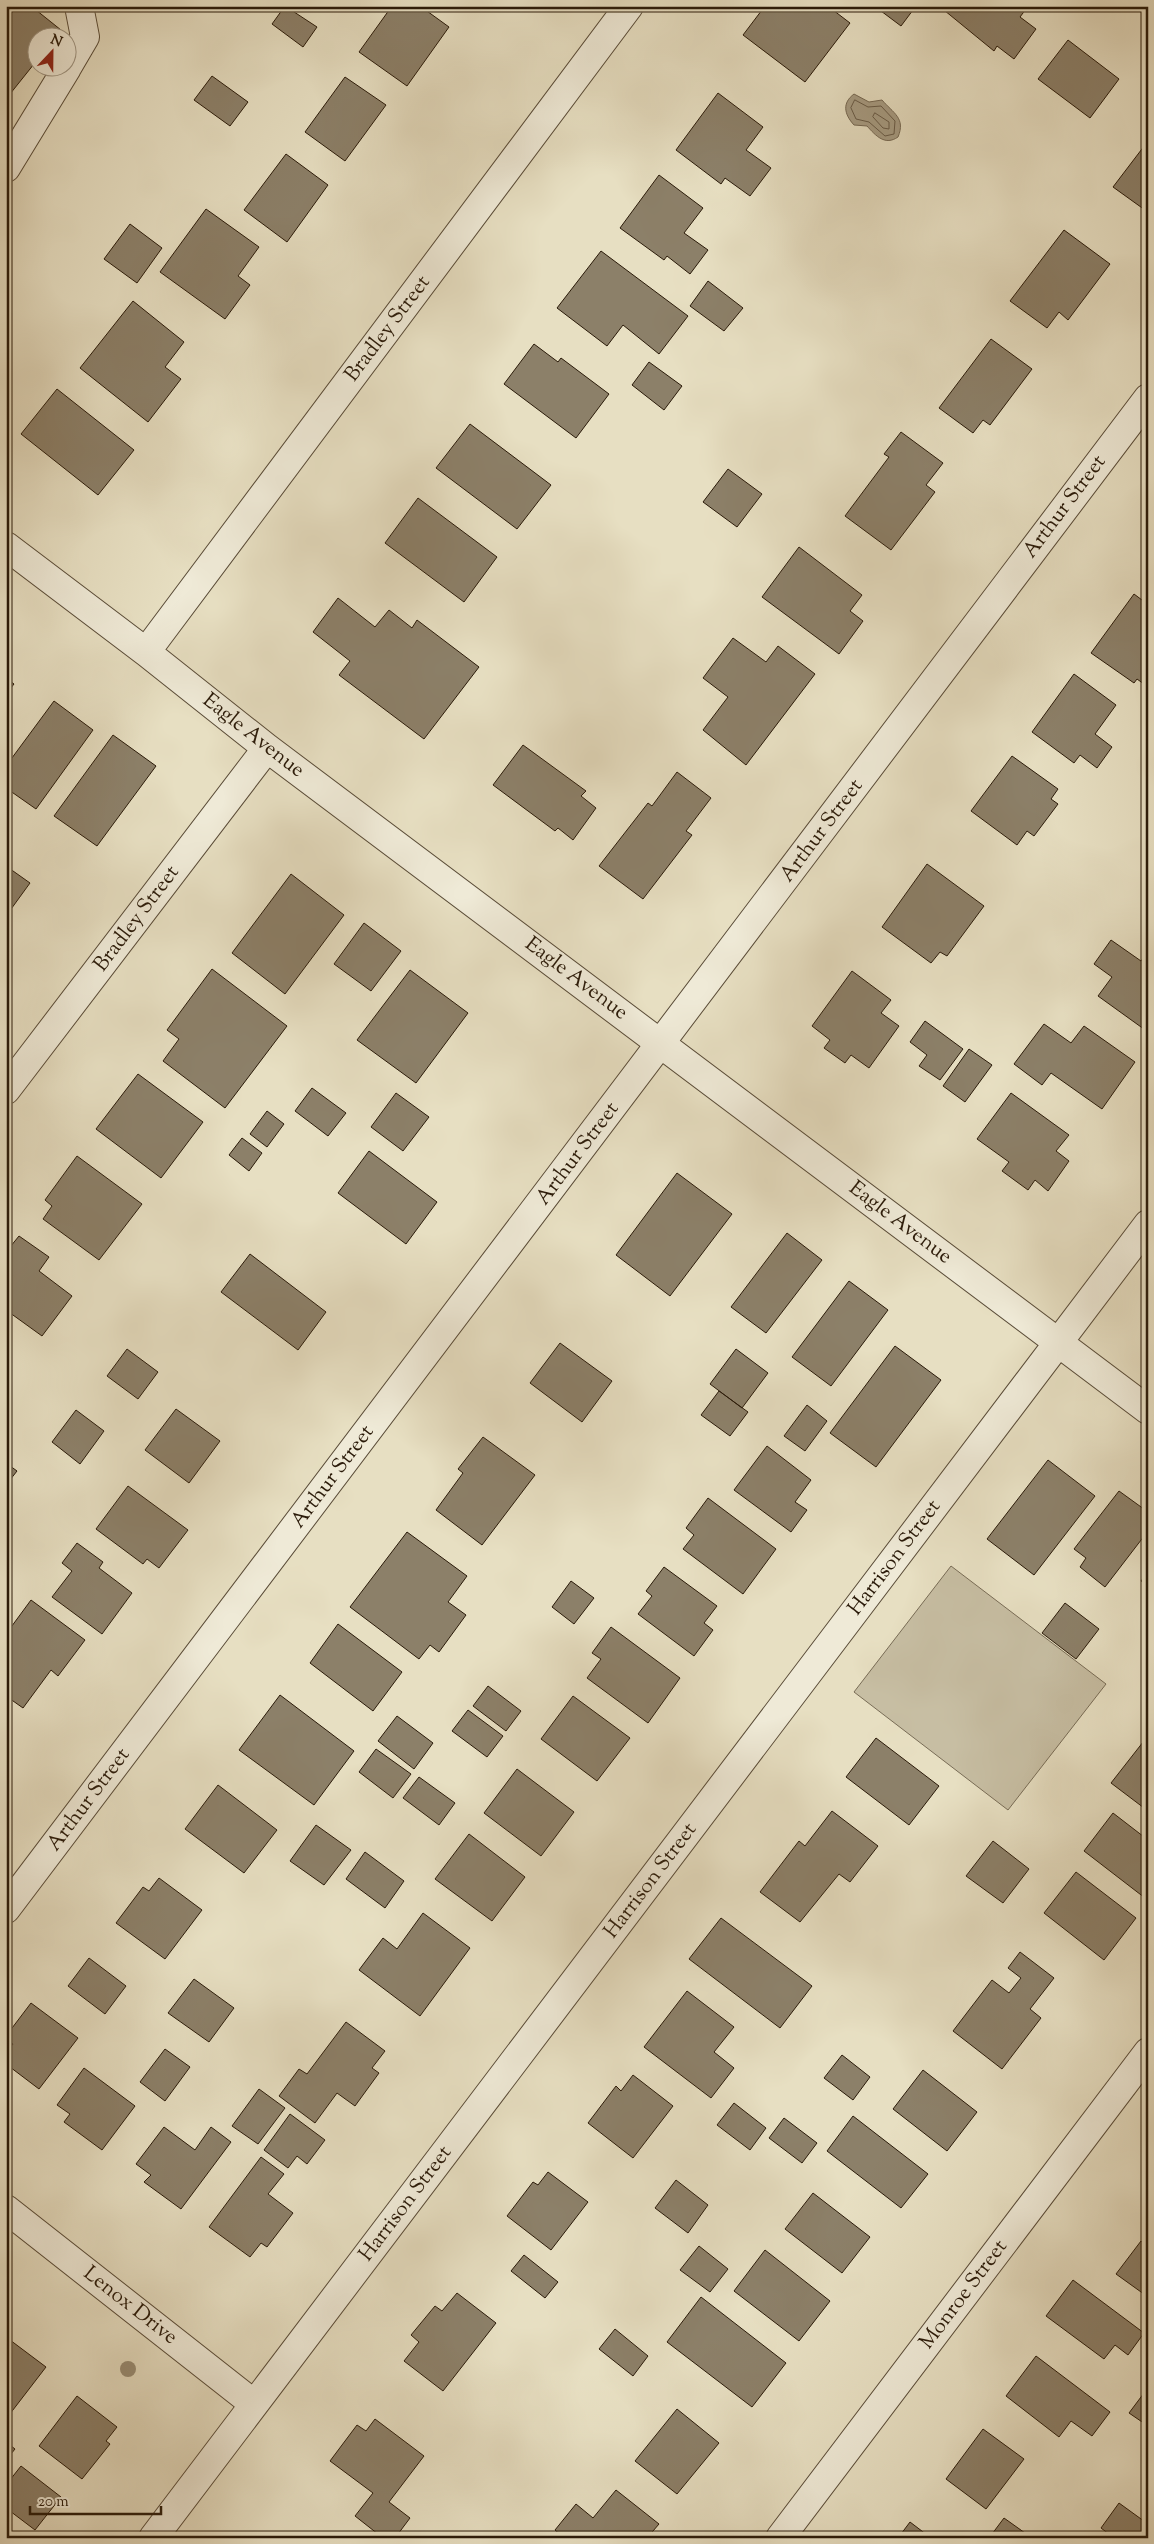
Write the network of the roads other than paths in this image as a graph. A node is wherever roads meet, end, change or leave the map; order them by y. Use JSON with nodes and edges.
{"nodes":[{"id":1,"x":79,"y":6,"type":"edge"},
{"id":2,"x":629,"y":6,"type":"edge"},
{"id":3,"x":78,"y":49,"type":"edge"},
{"id":4,"x":60,"y":78,"type":"edge"},
{"id":5,"x":6,"y":168,"type":"edge"},
{"id":6,"x":1148,"y":398,"type":"edge"},
{"id":7,"x":6,"y":546,"type":"edge"},
{"id":8,"x":146,"y":652,"type":"junction"},
{"id":9,"x":267,"y":748,"type":"junction"},
{"id":10,"x":662,"y":1043,"type":"junction"},
{"id":11,"x":6,"y":1090,"type":"edge"},
{"id":12,"x":1148,"y":1224,"type":"edge"},
{"id":13,"x":1058,"y":1343,"type":"junction"},
{"id":14,"x":1148,"y":1410,"type":"edge"},
{"id":15,"x":6,"y":1909,"type":"edge"},
{"id":16,"x":1148,"y":2052,"type":"edge"},
{"id":17,"x":6,"y":2208,"type":"edge"},
{"id":18,"x":254,"y":2404,"type":"junction"},
{"id":19,"x":154,"y":2538,"type":"edge"},
{"id":20,"x":780,"y":2538,"type":"edge"}],
"edges":[{"from":1,"to":3,"type":"street"},
{"from":2,"to":8,"type":"street","name":"Bradley Street"},
{"from":4,"to":5,"type":"street"},
{"from":6,"to":10,"type":"street","name":"Arthur Street"},
{"from":7,"to":8,"type":"street","name":"Eagle Avenue"},
{"from":8,"to":9,"type":"street","name":"Eagle Avenue"},
{"from":9,"to":10,"type":"street","name":"Eagle Avenue"},
{"from":9,"to":11,"type":"street","name":"Bradley Street"},
{"from":10,"to":13,"type":"street","name":"Eagle Avenue"},
{"from":10,"to":15,"type":"street","name":"Arthur Street"},
{"from":12,"to":13,"type":"street","name":"Harrison Street"},
{"from":13,"to":14,"type":"street","name":"Eagle Avenue"},
{"from":13,"to":18,"type":"street","name":"Harrison Street"},
{"from":16,"to":20,"type":"street","name":"Monroe Street"},
{"from":17,"to":18,"type":"street","name":"Lenox Drive"},
{"from":18,"to":19,"type":"street","name":"Harrison Street"}]}
